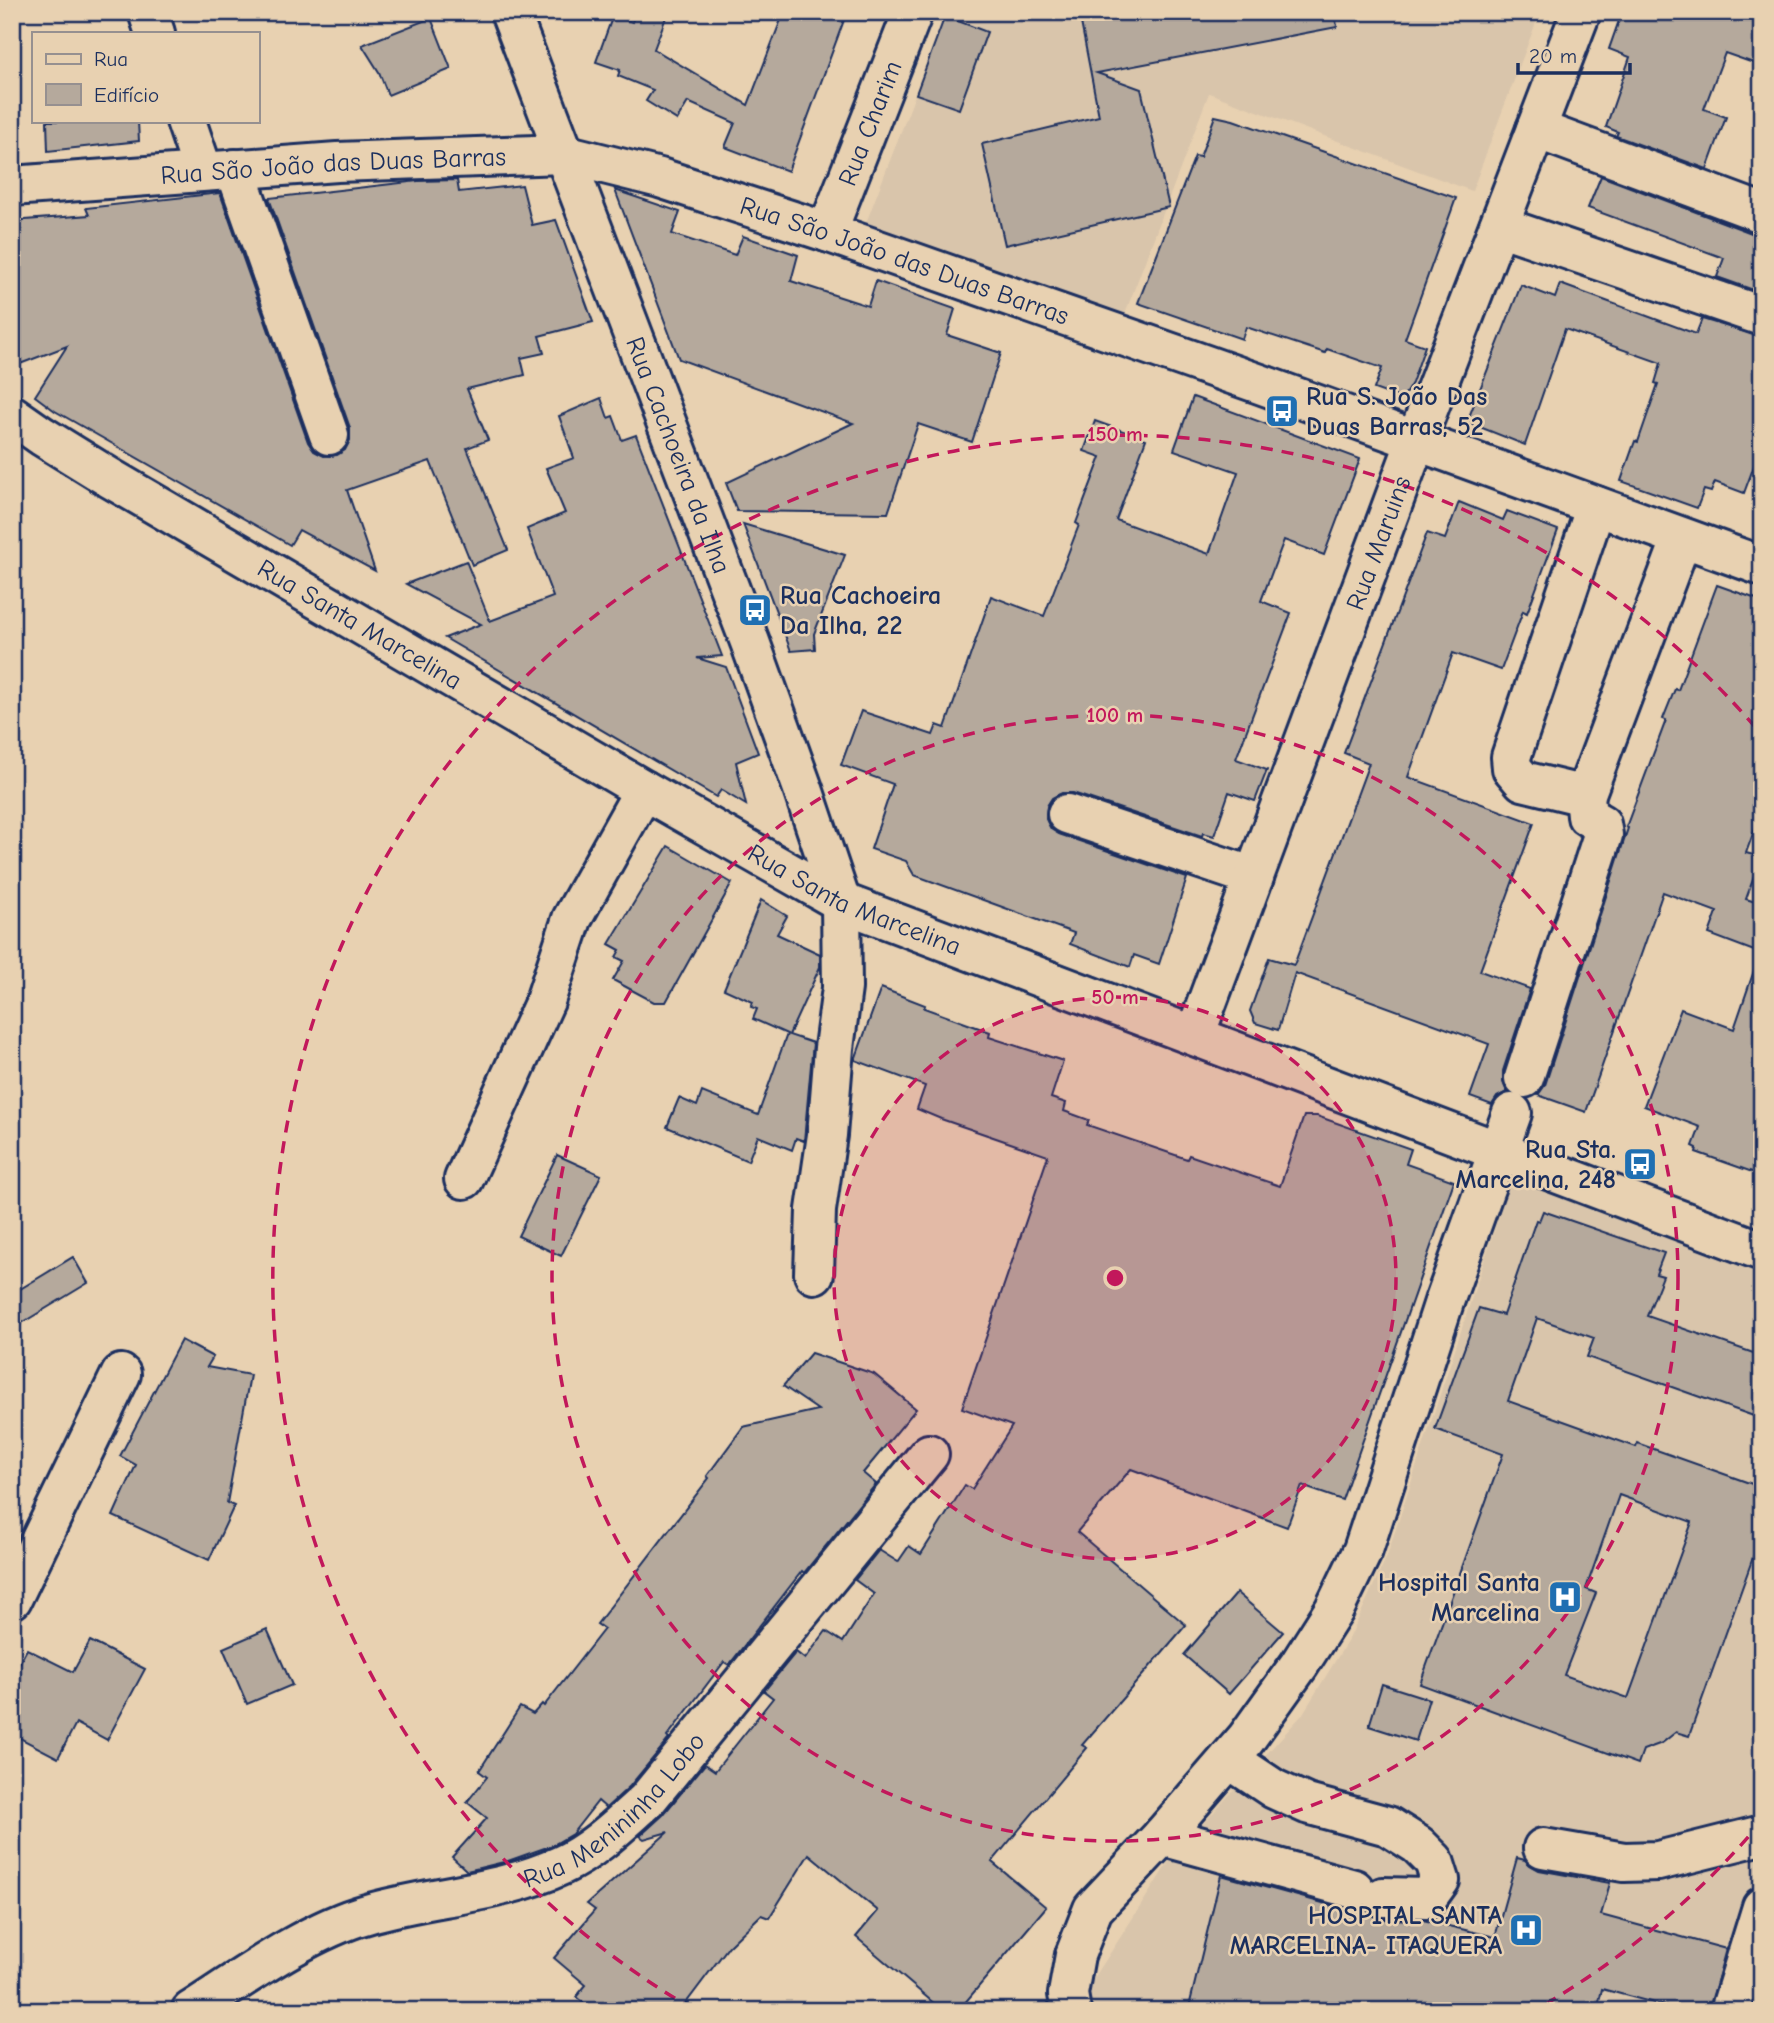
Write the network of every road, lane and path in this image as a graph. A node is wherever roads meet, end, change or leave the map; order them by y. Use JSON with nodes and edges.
{"nodes":[{"id":1,"x":148,"y":12,"type":"edge"},
{"id":2,"x":510,"y":12,"type":"edge"},
{"id":3,"x":914,"y":12,"type":"edge"},
{"id":4,"x":1581,"y":12,"type":"edge"},
{"id":5,"x":155,"y":32,"type":"edge"},
{"id":6,"x":187,"y":122,"type":"edge"},
{"id":7,"x":1536,"y":129,"type":"junction"},
{"id":8,"x":564,"y":154,"type":"junction"},
{"id":9,"x":219,"y":170,"type":"junction"},
{"id":10,"x":12,"y":186,"type":"edge"},
{"id":11,"x":1762,"y":213,"type":"edge"},
{"id":12,"x":1499,"y":226,"type":"junction"},
{"id":13,"x":827,"y":232,"type":"junction"},
{"id":14,"x":1762,"y":316,"type":"edge"},
{"id":15,"x":12,"y":415,"type":"edge"},
{"id":16,"x":329,"y":435,"type":"dead end"},
{"id":17,"x":1416,"y":441,"type":"junction"},
{"id":18,"x":1596,"y":506,"type":"junction"},
{"id":19,"x":1682,"y":538,"type":"junction"},
{"id":20,"x":1762,"y":566,"type":"edge"},
{"id":21,"x":644,"y":790,"type":"junction"},
{"id":22,"x":1585,"y":796,"type":"junction"},
{"id":23,"x":1067,"y":814,"type":"dead end"},
{"id":24,"x":1254,"y":877,"type":"junction"},
{"id":25,"x":841,"y":902,"type":"junction"},
{"id":26,"x":1195,"y":1035,"type":"junction"},
{"id":27,"x":1498,"y":1150,"type":"junction"},
{"id":28,"x":464,"y":1179,"type":"dead end"},
{"id":29,"x":1762,"y":1251,"type":"edge"},
{"id":30,"x":814,"y":1274,"type":"dead end"},
{"id":31,"x":121,"y":1374,"type":"dead end"},
{"id":32,"x":929,"y":1454,"type":"dead end"},
{"id":33,"x":12,"y":1599,"type":"edge"},
{"id":34,"x":1229,"y":1759,"type":"junction"},
{"id":35,"x":1762,"y":1835,"type":"edge"},
{"id":36,"x":1162,"y":1836,"type":"junction"},
{"id":37,"x":1543,"y":1848,"type":"dead end"},
{"id":38,"x":1762,"y":1907,"type":"edge"},
{"id":39,"x":191,"y":2011,"type":"edge"},
{"id":40,"x":1071,"y":2011,"type":"edge"},
{"id":41,"x":1730,"y":2011,"type":"edge"}],
"edges":[{"from":1,"to":5,"type":"street"},
{"from":2,"to":8,"type":"street","name":"Rua Cachoeira da Ilha"},
{"from":3,"to":13,"type":"street","name":"Rua Charim"},
{"from":4,"to":7,"type":"street","name":"Rua Maruins"},
{"from":6,"to":9,"type":"street"},
{"from":7,"to":11,"type":"street"},
{"from":7,"to":12,"type":"street","name":"Rua Maruins"},
{"from":8,"to":9,"type":"street","name":"Rua São João das Duas Barras"},
{"from":8,"to":13,"type":"street","name":"Rua São João das Duas Barras"},
{"from":8,"to":25,"type":"street","name":"Rua Cachoeira da Ilha"},
{"from":9,"to":10,"type":"street","name":"Rua São João das Duas Barras"},
{"from":9,"to":16,"type":"street"},
{"from":12,"to":14,"type":"street"},
{"from":12,"to":17,"type":"street","name":"Rua Maruins"},
{"from":13,"to":17,"type":"street","name":"Rua São João das Duas Barras"},
{"from":15,"to":21,"type":"street","name":"Rua Santa Marcelina"},
{"from":17,"to":18,"type":"street","name":"Rua São João das Duas Barras"},
{"from":17,"to":24,"type":"street","name":"Rua Maruins"},
{"from":18,"to":19,"type":"street","name":"Rua São João das Duas Barras"},
{"from":18,"to":22,"type":"street"},
{"from":19,"to":20,"type":"street","name":"Rua São João das Duas Barras"},
{"from":19,"to":22,"type":"street"},
{"from":21,"to":25,"type":"street","name":"Rua Santa Marcelina"},
{"from":21,"to":28,"type":"street"},
{"from":22,"to":27,"type":"street"},
{"from":23,"to":24,"type":"street"},
{"from":24,"to":26,"type":"street","name":"Rua Maruins"},
{"from":25,"to":26,"type":"street","name":"Rua Santa Marcelina"},
{"from":25,"to":30,"type":"street","name":"Rua Cachoeira da Ilha"},
{"from":26,"to":27,"type":"street","name":"Rua Santa Marcelina"},
{"from":27,"to":29,"type":"street","name":"Rua Santa Marcelina"},
{"from":27,"to":34,"type":"street"},
{"from":31,"to":33,"type":"street"},
{"from":32,"to":39,"type":"street","name":"Rua Menininha Lobo"},
{"from":34,"to":36,"type":"street"},
{"from":34,"to":36,"type":"street"},
{"from":35,"to":37,"type":"street"},
{"from":36,"to":40,"type":"street"},
{"from":38,"to":41,"type":"street"}]}
